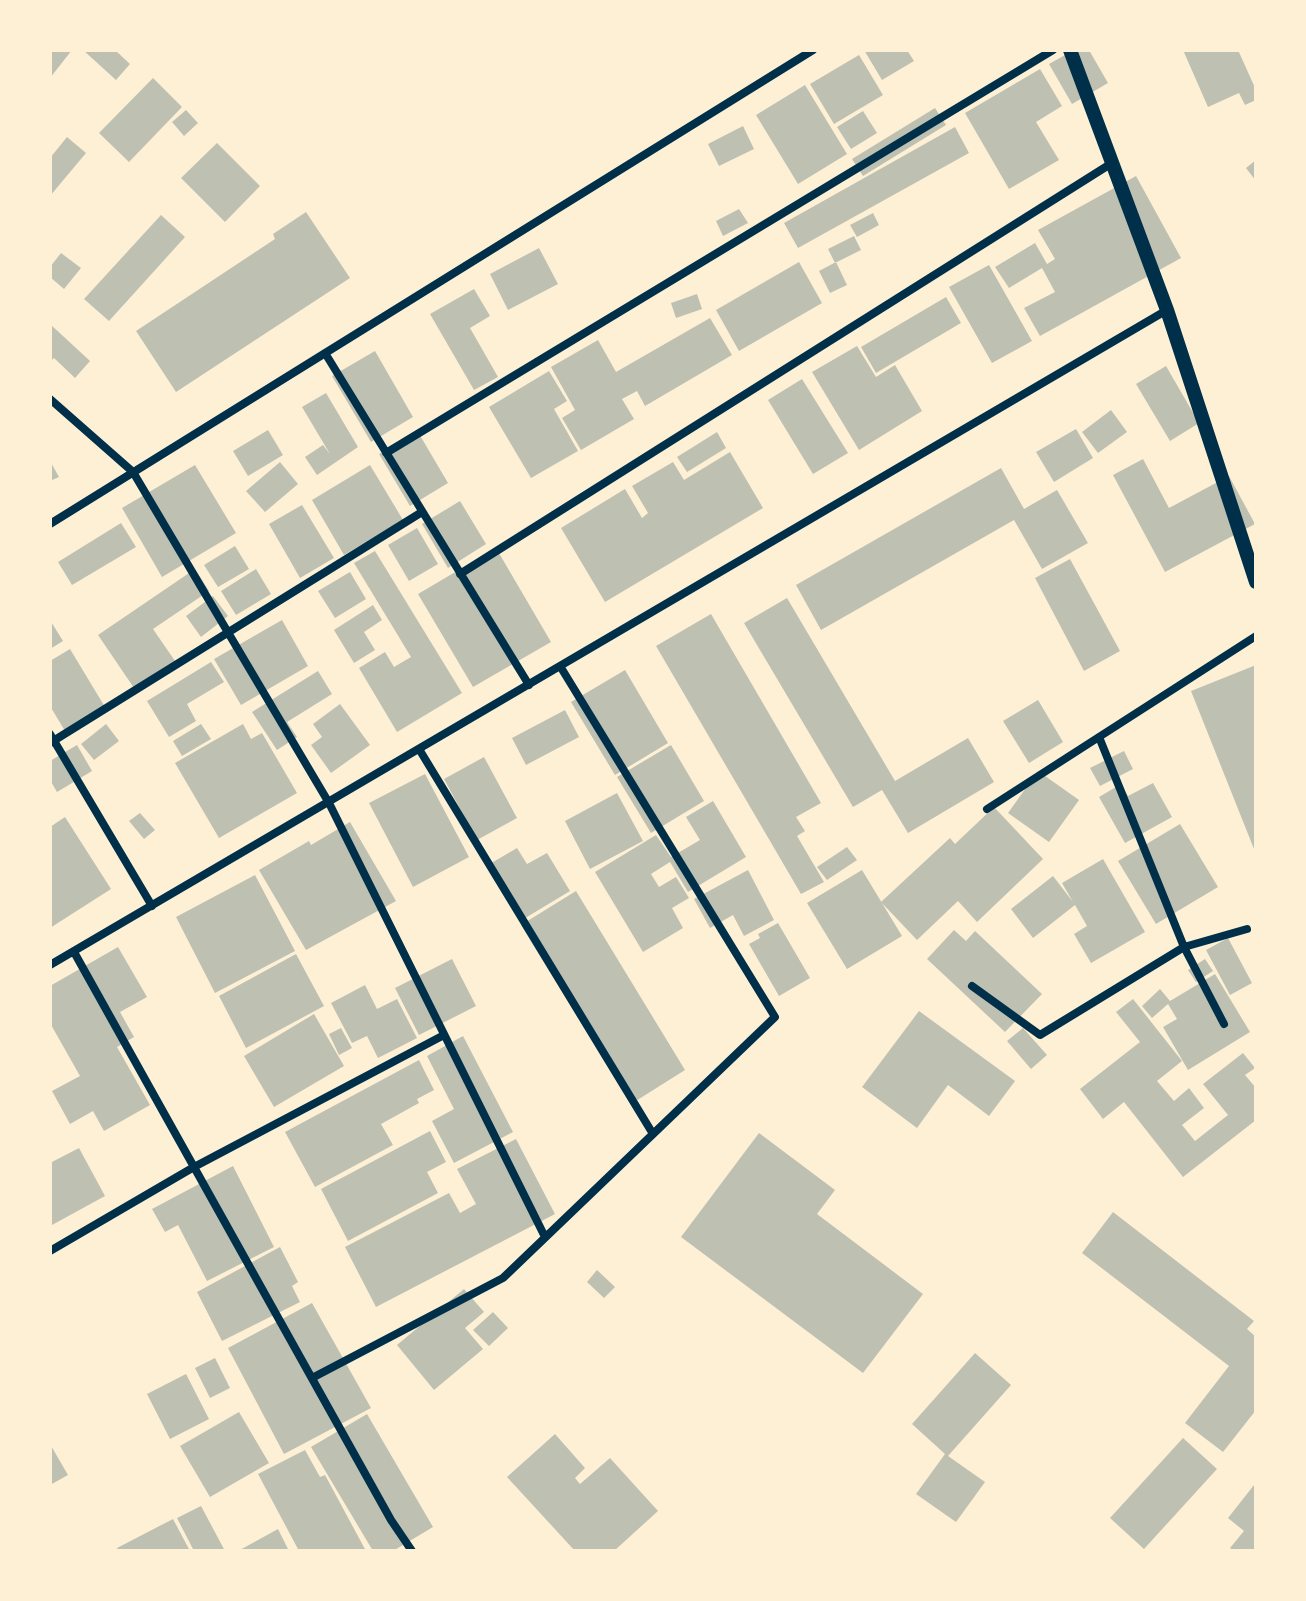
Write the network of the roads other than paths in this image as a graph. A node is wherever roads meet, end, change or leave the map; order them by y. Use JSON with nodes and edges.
{"nodes":[{"id":1,"x":813,"y":50,"type":"edge"},
{"id":2,"x":1053,"y":50,"type":"edge"},
{"id":3,"x":1070,"y":50,"type":"edge"},
{"id":4,"x":1112,"y":163,"type":"junction"},
{"id":5,"x":1167,"y":310,"type":"junction"},
{"id":6,"x":325,"y":353,"type":"junction"},
{"id":7,"x":50,"y":399,"type":"edge"},
{"id":8,"x":386,"y":453,"type":"junction"},
{"id":9,"x":133,"y":472,"type":"junction"},
{"id":10,"x":422,"y":512,"type":"junction"},
{"id":11,"x":50,"y":524,"type":"edge"},
{"id":12,"x":460,"y":574,"type":"junction"},
{"id":13,"x":1256,"y":582,"type":"edge"},
{"id":14,"x":228,"y":632,"type":"junction"},
{"id":15,"x":1256,"y":636,"type":"edge"},
{"id":16,"x":560,"y":666,"type":"junction"},
{"id":17,"x":529,"y":685,"type":"junction"},
{"id":18,"x":1099,"y":737,"type":"junction"},
{"id":19,"x":51,"y":739,"type":"edge"},
{"id":20,"x":419,"y":749,"type":"junction"},
{"id":21,"x":329,"y":803,"type":"junction"},
{"id":22,"x":987,"y":809,"type":"dead end"},
{"id":23,"x":152,"y":906,"type":"junction"},
{"id":24,"x":1247,"y":929,"type":"dead end"},
{"id":25,"x":1184,"y":947,"type":"junction"},
{"id":26,"x":74,"y":952,"type":"junction"},
{"id":27,"x":50,"y":965,"type":"edge"},
{"id":28,"x":972,"y":986,"type":"dead end"},
{"id":29,"x":1224,"y":1024,"type":"dead end"},
{"id":30,"x":444,"y":1035,"type":"junction"},
{"id":31,"x":653,"y":1134,"type":"junction"},
{"id":32,"x":194,"y":1167,"type":"junction"},
{"id":33,"x":545,"y":1237,"type":"junction"},
{"id":34,"x":50,"y":1251,"type":"edge"},
{"id":35,"x":312,"y":1378,"type":"junction"},
{"id":36,"x":412,"y":1551,"type":"edge"}],
"edges":[{"from":1,"to":6,"type":"street"},
{"from":2,"to":8,"type":"street"},
{"from":3,"to":4,"type":"street"},
{"from":4,"to":5,"type":"street"},
{"from":4,"to":12,"type":"street"},
{"from":5,"to":13,"type":"street"},
{"from":5,"to":16,"type":"street"},
{"from":6,"to":8,"type":"street"},
{"from":6,"to":9,"type":"street"},
{"from":7,"to":9,"type":"street"},
{"from":8,"to":10,"type":"street"},
{"from":9,"to":11,"type":"street"},
{"from":9,"to":14,"type":"street"},
{"from":10,"to":12,"type":"street"},
{"from":10,"to":14,"type":"street"},
{"from":12,"to":17,"type":"street"},
{"from":14,"to":19,"type":"street"},
{"from":14,"to":21,"type":"street"},
{"from":15,"to":18,"type":"street"},
{"from":16,"to":17,"type":"street"},
{"from":16,"to":31,"type":"street"},
{"from":17,"to":20,"type":"street"},
{"from":18,"to":22,"type":"street"},
{"from":18,"to":25,"type":"street"},
{"from":19,"to":23,"type":"street"},
{"from":20,"to":21,"type":"street"},
{"from":20,"to":31,"type":"street"},
{"from":21,"to":23,"type":"street"},
{"from":21,"to":30,"type":"street"},
{"from":23,"to":26,"type":"street"},
{"from":24,"to":25,"type":"street"},
{"from":25,"to":28,"type":"street"},
{"from":25,"to":29,"type":"street"},
{"from":26,"to":27,"type":"street"},
{"from":26,"to":32,"type":"street"},
{"from":30,"to":32,"type":"street"},
{"from":30,"to":33,"type":"street"},
{"from":31,"to":33,"type":"street"},
{"from":32,"to":34,"type":"street"},
{"from":32,"to":35,"type":"street"},
{"from":33,"to":35,"type":"street"},
{"from":35,"to":36,"type":"street"}]}
